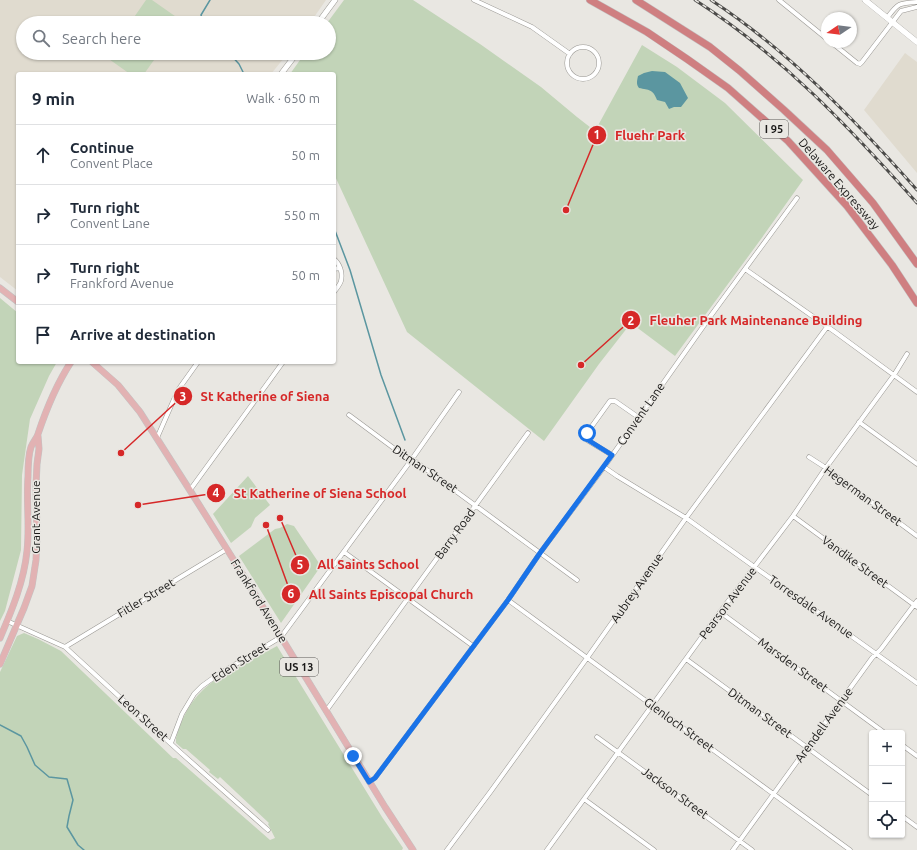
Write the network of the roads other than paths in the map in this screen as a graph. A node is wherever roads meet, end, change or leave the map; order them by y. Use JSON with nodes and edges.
{"nodes":[{"id":1,"x":335,"y":0,"type":"edge"},
{"id":2,"x":474,"y":0,"type":"edge"},
{"id":3,"x":590,"y":0,"type":"edge"},
{"id":4,"x":636,"y":0,"type":"edge"},
{"id":5,"x":779,"y":0,"type":"edge"},
{"id":6,"x":865,"y":0,"type":"edge"},
{"id":7,"x":917,"y":2,"type":"edge"},
{"id":8,"x":917,"y":7,"type":"edge"},
{"id":9,"x":323,"y":16,"type":"edge"},
{"id":10,"x":887,"y":18,"type":"junction"},
{"id":11,"x":892,"y":22,"type":"junction"},
{"id":12,"x":821,"y":34,"type":"edge"},
{"id":13,"x":917,"y":42,"type":"edge"},
{"id":14,"x":838,"y":48,"type":"edge"},
{"id":15,"x":570,"y":54,"type":"junction"},
{"id":16,"x":291,"y":60,"type":"edge"},
{"id":17,"x":282,"y":72,"type":"edge"},
{"id":18,"x":797,"y":198,"type":"dead end"},
{"id":19,"x":336,"y":260,"type":"edge"},
{"id":20,"x":917,"y":264,"type":"edge"},
{"id":21,"x":340,"y":268,"type":"junction"},
{"id":22,"x":336,"y":269,"type":"edge"},
{"id":23,"x":745,"y":269,"type":"junction"},
{"id":24,"x":0,"y":288,"type":"edge"},
{"id":25,"x":336,"y":289,"type":"edge"},
{"id":26,"x":16,"y":300,"type":"edge"},
{"id":27,"x":917,"y":303,"type":"edge"},
{"id":28,"x":827,"y":327,"type":"junction"},
{"id":29,"x":907,"y":354,"type":"dead end"},
{"id":30,"x":70,"y":364,"type":"edge"},
{"id":31,"x":94,"y":364,"type":"edge"},
{"id":32,"x":197,"y":364,"type":"edge"},
{"id":33,"x":280,"y":364,"type":"edge"},
{"id":34,"x":894,"y":375,"type":"junction"},
{"id":35,"x":459,"y":392,"type":"dead end"},
{"id":36,"x":917,"y":392,"type":"edge"},
{"id":37,"x":349,"y":415,"type":"dead end"},
{"id":38,"x":638,"y":417,"type":"junction"},
{"id":39,"x":859,"y":422,"type":"junction"},
{"id":40,"x":528,"y":433,"type":"dead end"},
{"id":41,"x":38,"y":436,"type":"junction"},
{"id":42,"x":157,"y":438,"type":"junction"},
{"id":43,"x":612,"y":455,"type":"junction"},
{"id":44,"x":809,"y":457,"type":"dead end"},
{"id":45,"x":412,"y":459,"type":"junction"},
{"id":46,"x":917,"y":464,"type":"edge"},
{"id":47,"x":604,"y":467,"type":"junction"},
{"id":48,"x":825,"y":469,"type":"junction"},
{"id":49,"x":190,"y":490,"type":"junction"},
{"id":50,"x":476,"y":505,"type":"junction"},
{"id":51,"x":793,"y":516,"type":"junction"},
{"id":52,"x":686,"y":518,"type":"junction"},
{"id":53,"x":917,"y":536,"type":"edge"},
{"id":54,"x":227,"y":549,"type":"junction"},
{"id":55,"x":344,"y":552,"type":"junction"},
{"id":56,"x":540,"y":553,"type":"junction"},
{"id":57,"x":755,"y":566,"type":"junction"},
{"id":58,"x":577,"y":580,"type":"dead end"},
{"id":59,"x":407,"y":599,"type":"junction"},
{"id":60,"x":508,"y":600,"type":"junction"},
{"id":61,"x":916,"y":604,"type":"edge"},
{"id":62,"x":720,"y":612,"type":"junction"},
{"id":63,"x":7,"y":621,"type":"junction"},
{"id":64,"x":17,"y":625,"type":"junction"},
{"id":65,"x":281,"y":637,"type":"junction"},
{"id":66,"x":0,"y":638,"type":"edge"},
{"id":67,"x":473,"y":646,"type":"junction"},
{"id":68,"x":65,"y":648,"type":"junction"},
{"id":69,"x":877,"y":654,"type":"junction"},
{"id":70,"x":587,"y":658,"type":"junction"},
{"id":71,"x":686,"y":659,"type":"junction"},
{"id":72,"x":0,"y":664,"type":"edge"},
{"id":73,"x":917,"y":683,"type":"edge"},
{"id":74,"x":841,"y":701,"type":"junction"},
{"id":75,"x":652,"y":706,"type":"junction"},
{"id":76,"x":326,"y":711,"type":"junction"},
{"id":77,"x":881,"y":730,"type":"edge"},
{"id":78,"x":597,"y":737,"type":"dead end"},
{"id":79,"x":170,"y":743,"type":"junction"},
{"id":80,"x":807,"y":747,"type":"junction"},
{"id":81,"x":905,"y":747,"type":"edge"},
{"id":82,"x":619,"y":752,"type":"junction"},
{"id":83,"x":917,"y":756,"type":"edge"},
{"id":84,"x":369,"y":782,"type":"junction"},
{"id":85,"x":869,"y":792,"type":"edge"},
{"id":86,"x":774,"y":794,"type":"junction"},
{"id":87,"x":584,"y":799,"type":"junction"},
{"id":88,"x":905,"y":818,"type":"edge"},
{"id":89,"x":917,"y":827,"type":"edge"},
{"id":90,"x":268,"y":830,"type":"dead end"},
{"id":91,"x":739,"y":841,"type":"junction"},
{"id":92,"x":549,"y":848,"type":"edge"},
{"id":93,"x":412,"y":849,"type":"edge"},
{"id":94,"x":446,"y":850,"type":"edge"},
{"id":95,"x":556,"y":850,"type":"edge"},
{"id":96,"x":654,"y":850,"type":"edge"},
{"id":97,"x":733,"y":850,"type":"edge"},
{"id":98,"x":752,"y":850,"type":"edge"},
{"id":99,"x":850,"y":850,"type":"edge"}],
"edges":[{"from":1,"to":9,"type":"street"},
{"from":2,"to":15,"type":"street"},
{"from":3,"to":27,"type":"highway","name":"Delaware Expressway","number":"I 95"},
{"from":4,"to":20,"type":"highway","name":"Delaware Expressway","number":"I 95"},
{"from":5,"to":12,"type":"street"},
{"from":6,"to":10,"type":"main road"},
{"from":7,"to":10,"type":"street"},
{"from":8,"to":11,"type":"street"},
{"from":10,"to":11,"type":"main road"},
{"from":11,"to":13,"type":"main road"},
{"from":11,"to":14,"type":"street"},
{"from":15,"to":15,"type":"street"},
{"from":16,"to":17,"type":"street"},
{"from":18,"to":23,"type":"street","name":"Convent Lane"},
{"from":19,"to":21,"type":"street"},
{"from":21,"to":22,"type":"street"},
{"from":21,"to":25,"type":"street"},
{"from":23,"to":28,"type":"street"},
{"from":23,"to":38,"type":"street","name":"Convent Lane"},
{"from":24,"to":26,"type":"main road"},
{"from":28,"to":34,"type":"street"},
{"from":28,"to":52,"type":"street","name":"Aubrey Avenue"},
{"from":29,"to":34,"type":"street","name":"Pearson Avenue"},
{"from":30,"to":41,"type":"main road","name":"Grant Avenue"},
{"from":31,"to":42,"type":"main road","name":"Frankford Avenue","number":"US 13"},
{"from":32,"to":42,"type":"street"},
{"from":33,"to":49,"type":"street"},
{"from":34,"to":36,"type":"street"},
{"from":34,"to":39,"type":"street","name":"Pearson Avenue"},
{"from":35,"to":45,"type":"street","name":"Eden Street"},
{"from":37,"to":45,"type":"street","name":"Ditman Street"},
{"from":38,"to":43,"type":"street","name":"Convent Lane"},
{"from":38,"to":43,"type":"street"},
{"from":39,"to":46,"type":"street"},
{"from":39,"to":48,"type":"street","name":"Pearson Avenue"},
{"from":40,"to":50,"type":"street","name":"Barry Road"},
{"from":41,"to":63,"type":"main road","name":"Grant Avenue"},
{"from":41,"to":64,"type":"main road","name":"Grant Avenue"},
{"from":42,"to":49,"type":"main road","name":"Frankford Avenue","number":"US 13"},
{"from":43,"to":47,"type":"street","name":"Convent Lane"},
{"from":44,"to":48,"type":"street","name":"Hegerman Street"},
{"from":45,"to":50,"type":"street","name":"Ditman Street"},
{"from":45,"to":55,"type":"street","name":"Eden Street"},
{"from":47,"to":52,"type":"street","name":"Torresdale Avenue"},
{"from":47,"to":56,"type":"street","name":"Convent Lane"},
{"from":48,"to":51,"type":"street","name":"Pearson Avenue"},
{"from":48,"to":53,"type":"street","name":"Hegerman Street"},
{"from":49,"to":54,"type":"main road","name":"Frankford Avenue","number":"US 13"},
{"from":50,"to":56,"type":"street","name":"Ditman Street"},
{"from":50,"to":59,"type":"street","name":"Barry Road"},
{"from":51,"to":57,"type":"street","name":"Pearson Avenue"},
{"from":51,"to":61,"type":"street","name":"Vandike Street"},
{"from":52,"to":57,"type":"street","name":"Torresdale Avenue"},
{"from":52,"to":70,"type":"street","name":"Aubrey Avenue"},
{"from":54,"to":65,"type":"main road","name":"Frankford Avenue","number":"US 13"},
{"from":54,"to":68,"type":"street","name":"Fitler Street"},
{"from":55,"to":59,"type":"street"},
{"from":55,"to":65,"type":"street","name":"Eden Street"},
{"from":56,"to":58,"type":"street","name":"Ditman Street"},
{"from":56,"to":60,"type":"street","name":"Convent Lane"},
{"from":57,"to":62,"type":"street","name":"Pearson Avenue"},
{"from":57,"to":69,"type":"street","name":"Torresdale Avenue"},
{"from":59,"to":67,"type":"street"},
{"from":59,"to":76,"type":"street","name":"Barry Road"},
{"from":60,"to":67,"type":"street","name":"Convent Lane"},
{"from":60,"to":70,"type":"street","name":"Glenloch Street"},
{"from":61,"to":69,"type":"street","name":"Arendell Avenue"},
{"from":62,"to":71,"type":"street","name":"Pearson Avenue"},
{"from":62,"to":74,"type":"street","name":"Marsden Street"},
{"from":63,"to":64,"type":"street","name":"Leon Street"},
{"from":63,"to":66,"type":"main road","name":"Grant Avenue"},
{"from":64,"to":68,"type":"street","name":"Leon Street"},
{"from":64,"to":72,"type":"main road","name":"Grant Avenue"},
{"from":65,"to":76,"type":"main road","name":"Frankford Avenue","number":"US 13"},
{"from":65,"to":79,"type":"street","name":"Eden Street"},
{"from":67,"to":84,"type":"street","name":"Convent Lane"},
{"from":68,"to":79,"type":"street","name":"Leon Street"},
{"from":69,"to":73,"type":"street","name":"Torresdale Avenue"},
{"from":69,"to":74,"type":"street","name":"Arendell Avenue"},
{"from":70,"to":75,"type":"street","name":"Glenloch Street"},
{"from":70,"to":94,"type":"street","name":"Aubrey Avenue"},
{"from":71,"to":75,"type":"street","name":"Pearson Avenue"},
{"from":71,"to":80,"type":"street","name":"Ditman Street"},
{"from":74,"to":77,"type":"street","name":"Marsden Street"},
{"from":74,"to":80,"type":"street","name":"Arendell Avenue"},
{"from":75,"to":82,"type":"street","name":"Pearson Avenue"},
{"from":75,"to":86,"type":"street","name":"Glenloch Street"},
{"from":76,"to":84,"type":"main road","name":"Frankford Avenue","number":"US 13"},
{"from":78,"to":82,"type":"street","name":"Jackson Street"},
{"from":79,"to":90,"type":"street","name":"Leon Street"},
{"from":80,"to":85,"type":"street","name":"Ditman Street"},
{"from":80,"to":86,"type":"street","name":"Arendell Avenue"},
{"from":81,"to":83,"type":"street"},
{"from":82,"to":87,"type":"street","name":"Pearson Avenue"},
{"from":82,"to":91,"type":"street","name":"Jackson Street"},
{"from":84,"to":93,"type":"main road","name":"Frankford Avenue","number":"US 13"},
{"from":86,"to":91,"type":"street","name":"Arendell Avenue"},
{"from":86,"to":99,"type":"street","name":"Glenloch Street"},
{"from":87,"to":92,"type":"street","name":"Pearson Avenue"},
{"from":87,"to":96,"type":"street"},
{"from":88,"to":89,"type":"street"},
{"from":91,"to":97,"type":"street","name":"Arendell Avenue"},
{"from":91,"to":98,"type":"street","name":"Jackson Street"},
{"from":92,"to":95,"type":"street"}]}
